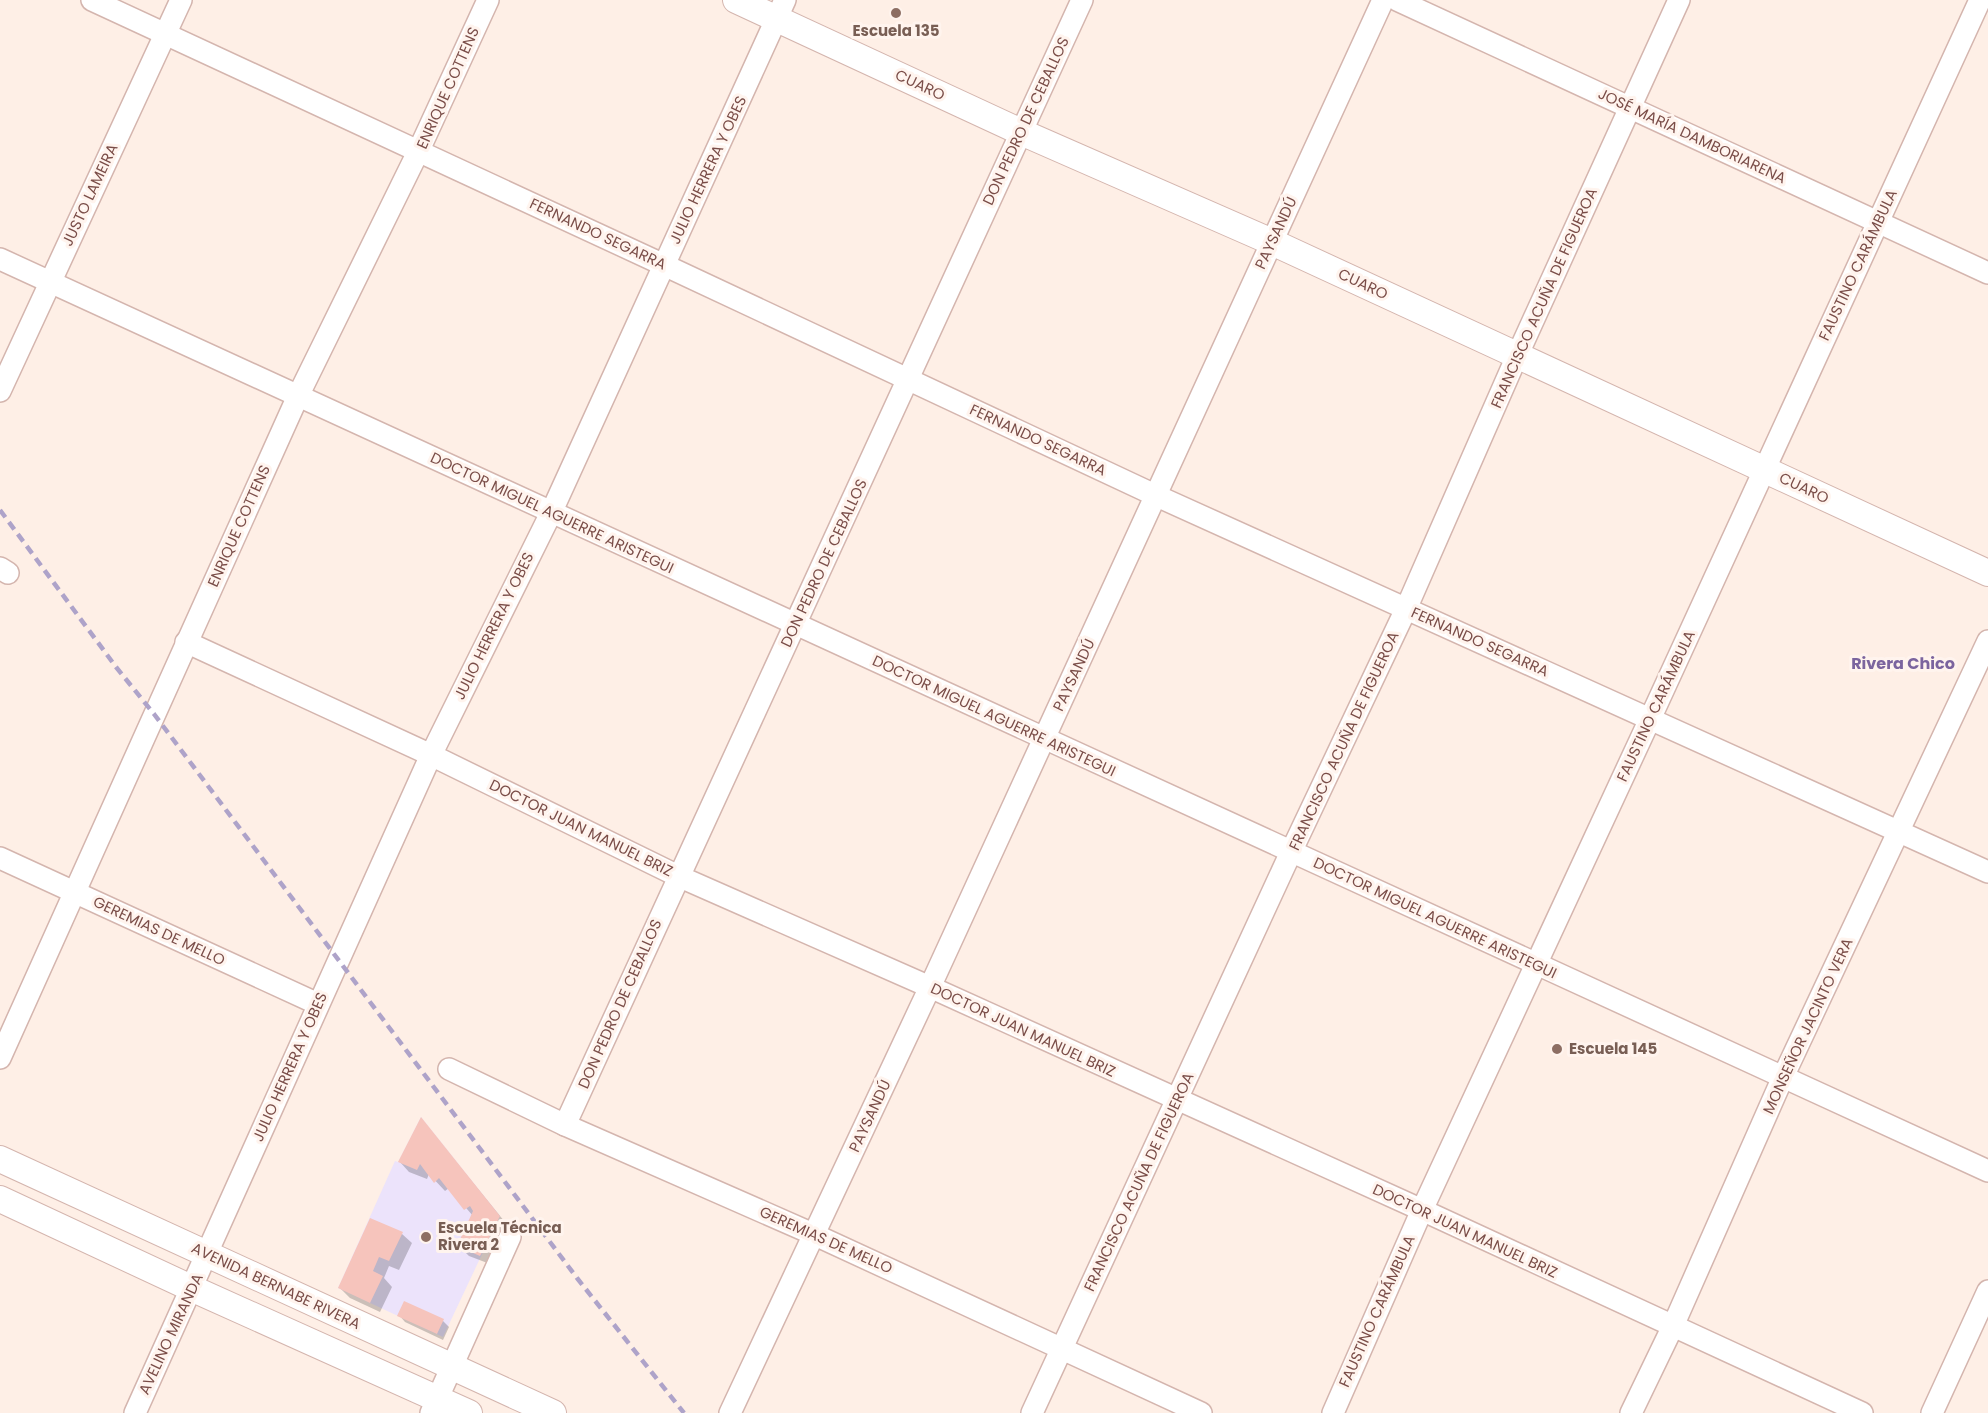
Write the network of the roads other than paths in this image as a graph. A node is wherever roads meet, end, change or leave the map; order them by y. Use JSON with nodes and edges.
{"nodes":[{"id":1,"x":92,"y":0,"type":"edge"},
{"id":2,"x":181,"y":0,"type":"edge"},
{"id":3,"x":488,"y":0,"type":"edge"},
{"id":4,"x":736,"y":0,"type":"edge"},
{"id":5,"x":1082,"y":0,"type":"edge"},
{"id":6,"x":1383,"y":0,"type":"edge"},
{"id":7,"x":1397,"y":0,"type":"edge"},
{"id":8,"x":1679,"y":0,"type":"edge"},
{"id":9,"x":1980,"y":0,"type":"edge"},
{"id":10,"x":781,"y":9,"type":"edge"},
{"id":11,"x":166,"y":33,"type":"junction"},
{"id":12,"x":1630,"y":108,"type":"junction"},
{"id":13,"x":1021,"y":132,"type":"junction"},
{"id":14,"x":418,"y":152,"type":"junction"},
{"id":15,"x":1878,"y":222,"type":"junction"},
{"id":16,"x":1272,"y":242,"type":"junction"},
{"id":17,"x":0,"y":259,"type":"edge"},
{"id":18,"x":664,"y":265,"type":"junction"},
{"id":19,"x":1988,"y":273,"type":"edge"},
{"id":20,"x":50,"y":281,"type":"junction"},
{"id":21,"x":1517,"y":356,"type":"junction"},
{"id":22,"x":908,"y":379,"type":"junction"},
{"id":23,"x":0,"y":391,"type":"edge"},
{"id":24,"x":298,"y":396,"type":"junction"},
{"id":25,"x":1764,"y":469,"type":"junction"},
{"id":26,"x":1157,"y":496,"type":"junction"},
{"id":27,"x":551,"y":513,"type":"junction"},
{"id":28,"x":1988,"y":573,"type":"edge"},
{"id":29,"x":1406,"y":609,"type":"junction"},
{"id":30,"x":796,"y":625,"type":"junction"},
{"id":31,"x":1988,"y":640,"type":"edge"},
{"id":32,"x":186,"y":642,"type":"junction"},
{"id":33,"x":1650,"y":719,"type":"junction"},
{"id":34,"x":1044,"y":739,"type":"junction"},
{"id":35,"x":431,"y":755,"type":"junction"},
{"id":36,"x":1899,"y":831,"type":"junction"},
{"id":37,"x":1291,"y":852,"type":"junction"},
{"id":38,"x":0,"y":858,"type":"edge"},
{"id":39,"x":1988,"y":872,"type":"edge"},
{"id":40,"x":678,"y":876,"type":"junction"},
{"id":41,"x":74,"y":892,"type":"junction"},
{"id":42,"x":1536,"y":964,"type":"junction"},
{"id":43,"x":930,"y":987,"type":"junction"},
{"id":44,"x":318,"y":1004,"type":"junction"},
{"id":45,"x":0,"y":1058,"type":"edge"},
{"id":46,"x":449,"y":1069,"type":"dead end"},
{"id":47,"x":1783,"y":1077,"type":"junction"},
{"id":48,"x":1177,"y":1100,"type":"junction"},
{"id":49,"x":565,"y":1125,"type":"junction"},
{"id":50,"x":0,"y":1159,"type":"edge"},
{"id":51,"x":1988,"y":1171,"type":"edge"},
{"id":52,"x":0,"y":1199,"type":"edge"},
{"id":53,"x":1422,"y":1210,"type":"junction"},
{"id":54,"x":813,"y":1234,"type":"junction"},
{"id":55,"x":510,"y":1237,"type":"dead end"},
{"id":56,"x":207,"y":1255,"type":"junction"},
{"id":57,"x":191,"y":1288,"type":"junction"},
{"id":58,"x":1988,"y":1291,"type":"edge"},
{"id":59,"x":1672,"y":1326,"type":"junction"},
{"id":60,"x":1063,"y":1348,"type":"junction"},
{"id":61,"x":451,"y":1366,"type":"junction"},
{"id":62,"x":434,"y":1406,"type":"edge"},
{"id":63,"x":135,"y":1413,"type":"edge"},
{"id":64,"x":469,"y":1413,"type":"edge"},
{"id":65,"x":553,"y":1413,"type":"edge"},
{"id":66,"x":730,"y":1413,"type":"edge"},
{"id":67,"x":1032,"y":1413,"type":"edge"},
{"id":68,"x":1202,"y":1413,"type":"edge"},
{"id":69,"x":1333,"y":1413,"type":"edge"},
{"id":70,"x":1631,"y":1413,"type":"edge"},
{"id":71,"x":1862,"y":1413,"type":"edge"},
{"id":72,"x":1932,"y":1413,"type":"edge"}],
"edges":[{"from":1,"to":11,"type":"street","name":"FERNANDO SEGARRA"},
{"from":2,"to":11,"type":"street","name":"JUSTO LAMEIRA"},
{"from":3,"to":14,"type":"street","name":"ENRIQUE COTTENS"},
{"from":4,"to":10,"type":"street","name":"CUARO"},
{"from":5,"to":13,"type":"street","name":"DON PEDRO DE CEBALLOS"},
{"from":6,"to":16,"type":"street","name":"PAYSANDÚ"},
{"from":7,"to":12,"type":"street","name":"JOSÉ MARÍA DAMBORIARENA"},
{"from":8,"to":12,"type":"street","name":"FRANCISCO ACUÑA DE FIGUEROA"},
{"from":9,"to":15,"type":"street","name":"FAUSTINO CARÁMBULA"},
{"from":10,"to":13,"type":"street","name":"CUARO"},
{"from":10,"to":18,"type":"street","name":"JULIO HERRERA Y OBES"},
{"from":11,"to":14,"type":"street","name":"FERNANDO SEGARRA"},
{"from":11,"to":20,"type":"street","name":"JUSTO LAMEIRA"},
{"from":12,"to":15,"type":"street","name":"JOSÉ MARÍA DAMBORIARENA"},
{"from":12,"to":21,"type":"street","name":"FRANCISCO ACUÑA DE FIGUEROA"},
{"from":13,"to":16,"type":"street","name":"CUARO"},
{"from":13,"to":22,"type":"street","name":"DON PEDRO DE CEBALLOS"},
{"from":14,"to":18,"type":"street","name":"FERNANDO SEGARRA"},
{"from":14,"to":24,"type":"street","name":"ENRIQUE COTTENS"},
{"from":15,"to":19,"type":"street","name":"JOSÉ MARÍA DAMBORIARENA"},
{"from":15,"to":25,"type":"street","name":"FAUSTINO CARÁMBULA"},
{"from":16,"to":21,"type":"street","name":"CUARO"},
{"from":16,"to":26,"type":"street","name":"PAYSANDÚ"},
{"from":17,"to":20,"type":"street","name":"DOCTOR MIGUEL AGUERRE ARISTEGUI"},
{"from":18,"to":22,"type":"street","name":"FERNANDO SEGARRA"},
{"from":18,"to":27,"type":"street","name":"JULIO HERRERA Y OBES"},
{"from":20,"to":23,"type":"street","name":"JUSTO LAMEIRA"},
{"from":20,"to":24,"type":"street","name":"DOCTOR MIGUEL AGUERRE ARISTEGUI"},
{"from":21,"to":25,"type":"street","name":"CUARO"},
{"from":21,"to":29,"type":"street","name":"FRANCISCO ACUÑA DE FIGUEROA"},
{"from":22,"to":26,"type":"street","name":"FERNANDO SEGARRA"},
{"from":22,"to":30,"type":"street","name":"DON PEDRO DE CEBALLOS"},
{"from":24,"to":27,"type":"street","name":"DOCTOR MIGUEL AGUERRE ARISTEGUI"},
{"from":24,"to":32,"type":"street","name":"ENRIQUE COTTENS"},
{"from":25,"to":28,"type":"street","name":"CUARO"},
{"from":25,"to":33,"type":"street","name":"FAUSTINO CARÁMBULA"},
{"from":26,"to":29,"type":"street","name":"FERNANDO SEGARRA"},
{"from":26,"to":34,"type":"street","name":"PAYSANDÚ"},
{"from":27,"to":30,"type":"street","name":"DOCTOR MIGUEL AGUERRE ARISTEGUI"},
{"from":27,"to":35,"type":"street","name":"JULIO HERRERA Y OBES"},
{"from":29,"to":33,"type":"street","name":"FERNANDO SEGARRA"},
{"from":29,"to":37,"type":"street","name":"FRANCISCO ACUÑA DE FIGUEROA"},
{"from":30,"to":34,"type":"street","name":"DOCTOR MIGUEL AGUERRE ARISTEGUI"},
{"from":30,"to":40,"type":"street","name":"DON PEDRO DE CEBALLOS"},
{"from":31,"to":36,"type":"street","name":"MONSEÑOR JACINTO VERA"},
{"from":32,"to":35,"type":"street","name":"DOCTOR JUAN MANUEL BRIZ"},
{"from":32,"to":41,"type":"street","name":"ENRIQUE COTTENS"},
{"from":33,"to":36,"type":"street","name":"FERNANDO SEGARRA"},
{"from":33,"to":42,"type":"street","name":"FAUSTINO CARÁMBULA"},
{"from":34,"to":37,"type":"street","name":"DOCTOR MIGUEL AGUERRE ARISTEGUI"},
{"from":34,"to":43,"type":"street","name":"PAYSANDÚ"},
{"from":35,"to":40,"type":"street","name":"DOCTOR JUAN MANUEL BRIZ"},
{"from":35,"to":44,"type":"street","name":"JULIO HERRERA Y OBES"},
{"from":36,"to":39,"type":"street","name":"FERNANDO SEGARRA"},
{"from":36,"to":47,"type":"street","name":"MONSEÑOR JACINTO VERA"},
{"from":37,"to":42,"type":"street","name":"DOCTOR MIGUEL AGUERRE ARISTEGUI"},
{"from":37,"to":48,"type":"street","name":"FRANCISCO ACUÑA DE FIGUEROA"},
{"from":38,"to":41,"type":"street","name":"GEREMIAS DE MELLO"},
{"from":40,"to":43,"type":"street","name":"DOCTOR JUAN MANUEL BRIZ"},
{"from":40,"to":49,"type":"street","name":"DON PEDRO DE CEBALLOS"},
{"from":41,"to":44,"type":"street","name":"GEREMIAS DE MELLO"},
{"from":41,"to":45,"type":"street","name":"ENRIQUE COTTENS"},
{"from":42,"to":47,"type":"street","name":"DOCTOR MIGUEL AGUERRE ARISTEGUI"},
{"from":42,"to":53,"type":"street","name":"FAUSTINO CARÁMBULA"},
{"from":43,"to":48,"type":"street","name":"DOCTOR JUAN MANUEL BRIZ"},
{"from":43,"to":54,"type":"street","name":"PAYSANDÚ"},
{"from":44,"to":56,"type":"street","name":"JULIO HERRERA Y OBES"},
{"from":46,"to":49,"type":"street","name":"GEREMIAS DE MELLO"},
{"from":47,"to":51,"type":"street","name":"DOCTOR MIGUEL AGUERRE ARISTEGUI"},
{"from":47,"to":59,"type":"street","name":"MONSEÑOR JACINTO VERA"},
{"from":48,"to":53,"type":"street","name":"DOCTOR JUAN MANUEL BRIZ"},
{"from":48,"to":60,"type":"street","name":"FRANCISCO ACUÑA DE FIGUEROA"},
{"from":49,"to":54,"type":"street","name":"GEREMIAS DE MELLO"},
{"from":50,"to":56,"type":"street","name":"AVENIDA BERNABE RIVERA"},
{"from":52,"to":57,"type":"street"},
{"from":53,"to":59,"type":"street","name":"DOCTOR JUAN MANUEL BRIZ"},
{"from":53,"to":69,"type":"street","name":"FAUSTINO CARÁMBULA"},
{"from":54,"to":60,"type":"street","name":"GEREMIAS DE MELLO"},
{"from":54,"to":66,"type":"street","name":"PAYSANDÚ"},
{"from":55,"to":61,"type":"street"},
{"from":56,"to":57,"type":"street","name":"AVELINO MIRANDA"},
{"from":56,"to":61,"type":"street","name":"AVENIDA BERNABE RIVERA"},
{"from":57,"to":62,"type":"street"},
{"from":57,"to":63,"type":"street","name":"AVELINO MIRANDA"},
{"from":58,"to":72,"type":"street"},
{"from":59,"to":70,"type":"street","name":"MONSEÑOR JACINTO VERA"},
{"from":59,"to":71,"type":"street","name":"DOCTOR JUAN MANUEL BRIZ"},
{"from":60,"to":67,"type":"street","name":"FRANCISCO ACUÑA DE FIGUEROA"},
{"from":60,"to":68,"type":"street","name":"GEREMIAS DE MELLO"},
{"from":61,"to":62,"type":"street"},
{"from":61,"to":65,"type":"street","name":"AVENIDA BERNABE RIVERA"},
{"from":62,"to":64,"type":"street"}]}
